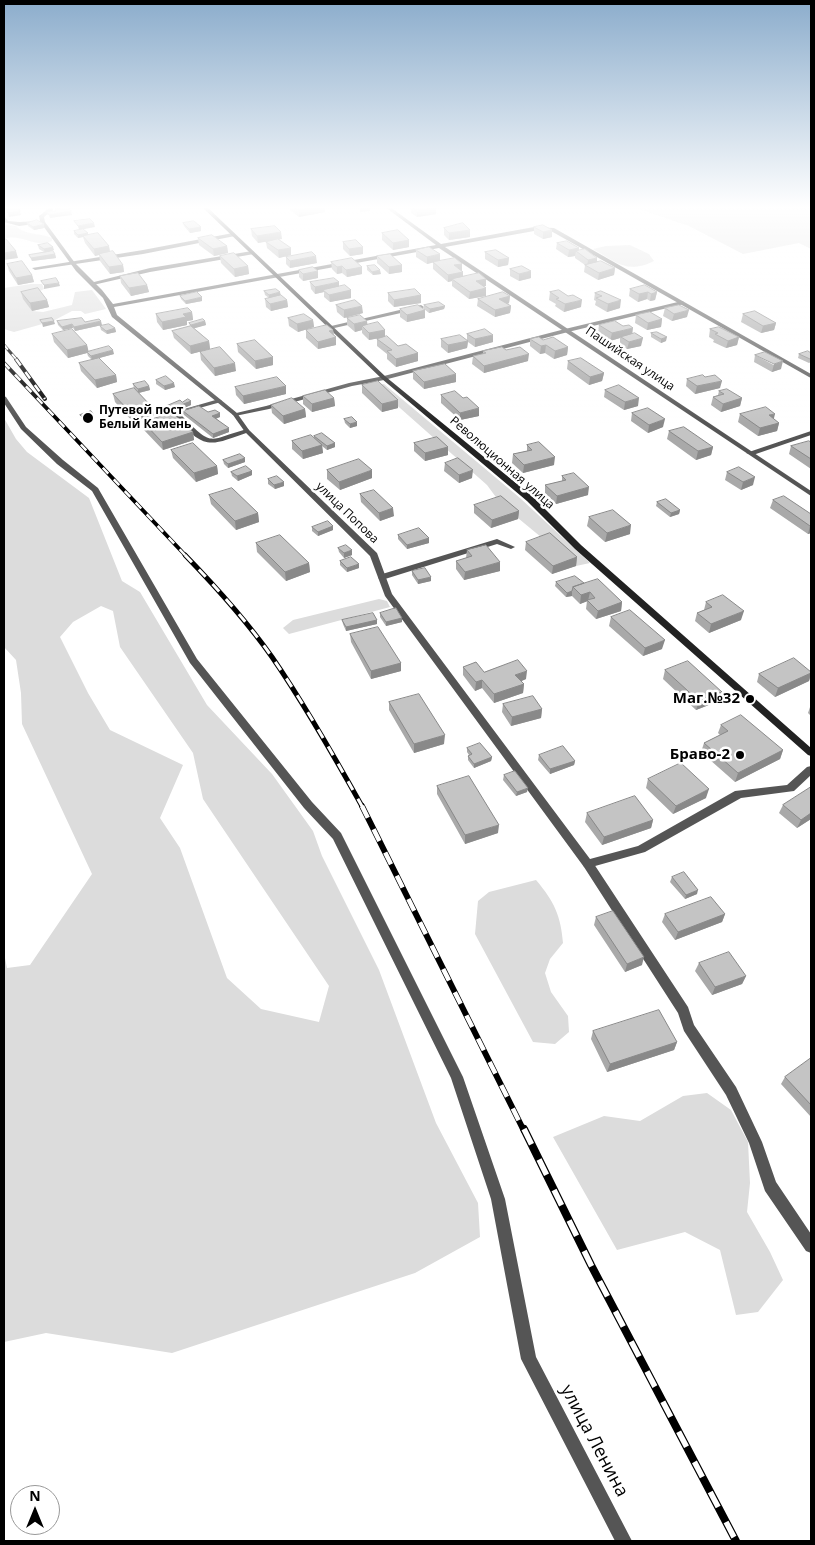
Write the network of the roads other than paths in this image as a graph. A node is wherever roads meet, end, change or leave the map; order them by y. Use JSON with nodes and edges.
{"nodes":[{"id":1,"x":88,"y":279,"type":"edge"},
{"id":2,"x":110,"y":279,"type":"edge"},
{"id":3,"x":259,"y":279,"type":"edge"},
{"id":4,"x":278,"y":279,"type":"edge"},
{"id":5,"x":490,"y":279,"type":"edge"},
{"id":6,"x":640,"y":279,"type":"edge"},
{"id":7,"x":93,"y":283,"type":"junction"},
{"id":8,"x":682,"y":303,"type":"junction"},
{"id":9,"x":112,"y":306,"type":"junction"},
{"id":10,"x":421,"y":307,"type":"edge"},
{"id":11,"x":330,"y":327,"type":"junction"},
{"id":12,"x":567,"y":330,"type":"junction"},
{"id":13,"x":811,"y":376,"type":"edge"},
{"id":14,"x":384,"y":378,"type":"junction"},
{"id":15,"x":4,"y":398,"type":"edge"},
{"id":16,"x":219,"y":400,"type":"junction"},
{"id":17,"x":235,"y":414,"type":"junction"},
{"id":18,"x":247,"y":431,"type":"junction"},
{"id":19,"x":811,"y":433,"type":"edge"},
{"id":20,"x":750,"y":453,"type":"junction"},
{"id":21,"x":811,"y":494,"type":"edge"},
{"id":22,"x":511,"y":547,"type":"dead end"},
{"id":23,"x":382,"y":577,"type":"junction"},
{"id":24,"x":811,"y":753,"type":"edge"},
{"id":25,"x":811,"y":770,"type":"edge"},
{"id":26,"x":588,"y":864,"type":"junction"},
{"id":27,"x":811,"y":1246,"type":"edge"},
{"id":28,"x":624,"y":1541,"type":"edge"}],
"edges":[{"from":1,"to":7,"type":"street","name":"улица Попова"},
{"from":2,"to":7,"type":"street"},
{"from":3,"to":9,"type":"street"},
{"from":4,"to":11,"type":"street","name":"Революционная улица"},
{"from":5,"to":12,"type":"street","name":"Пашийская улица"},
{"from":6,"to":8,"type":"street"},
{"from":7,"to":9,"type":"street","name":"улица Попова"},
{"from":8,"to":12,"type":"street"},
{"from":8,"to":13,"type":"street"},
{"from":9,"to":16,"type":"street","name":"улица Попова"},
{"from":10,"to":11,"type":"street"},
{"from":11,"to":14,"type":"street","name":"Революционная улица"},
{"from":12,"to":14,"type":"street"},
{"from":12,"to":20,"type":"street","name":"Пашийская улица"},
{"from":14,"to":17,"type":"street"},
{"from":14,"to":24,"type":"street","name":"Революционная улица"},
{"from":15,"to":28,"type":"street","name":"улица Ленина"},
{"from":16,"to":17,"type":"street","name":"улица Попова"},
{"from":16,"to":18,"type":"street"},
{"from":17,"to":18,"type":"street","name":"улица Попова"},
{"from":18,"to":23,"type":"street","name":"улица Попова"},
{"from":19,"to":20,"type":"street"},
{"from":20,"to":21,"type":"street","name":"Пашийская улица"},
{"from":22,"to":23,"type":"street"},
{"from":23,"to":26,"type":"street","name":"улица Попова"},
{"from":25,"to":26,"type":"street"},
{"from":26,"to":27,"type":"street","name":"улица Попова"}]}
